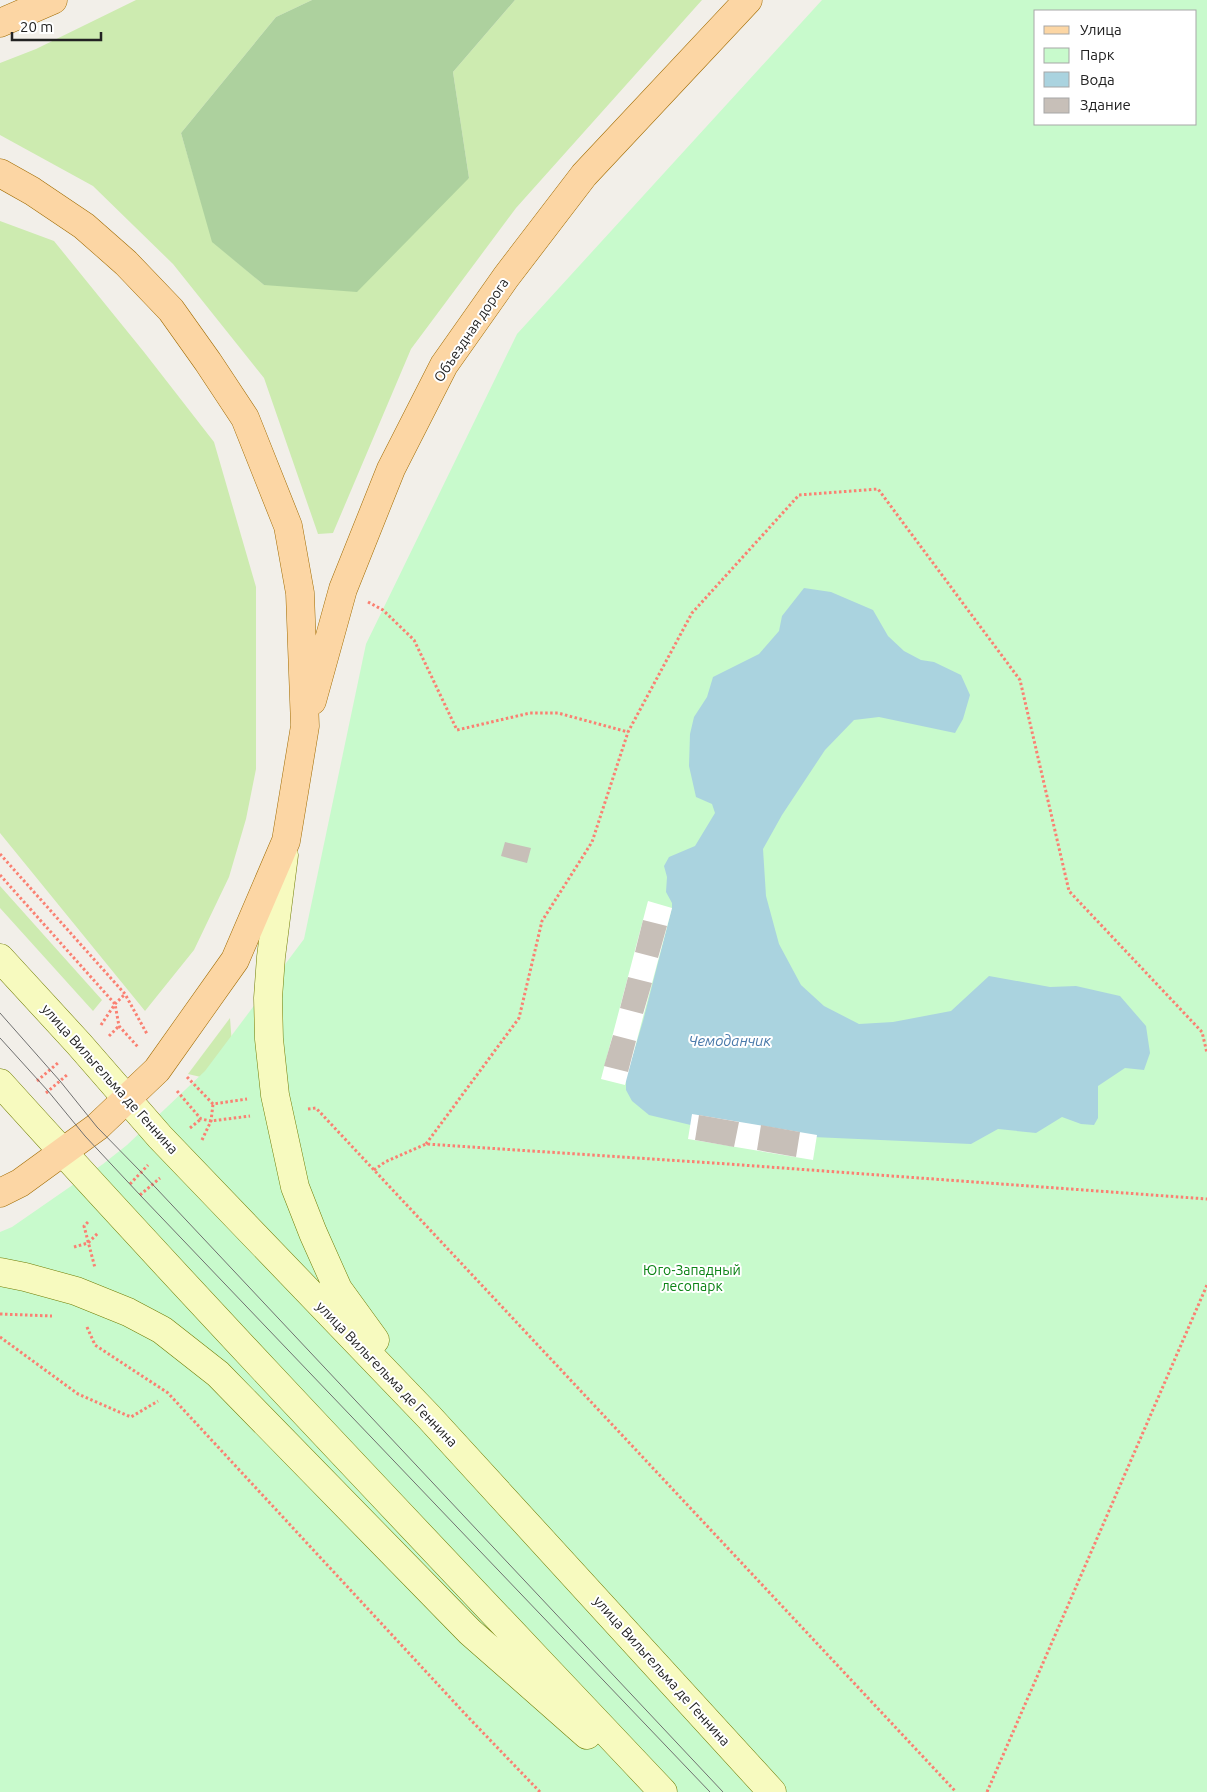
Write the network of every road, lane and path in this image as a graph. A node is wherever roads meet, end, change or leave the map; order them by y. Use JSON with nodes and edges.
{"nodes":[{"id":1,"x":53,"y":0,"type":"edge"},
{"id":2,"x":748,"y":0,"type":"edge"},
{"id":3,"x":0,"y":23,"type":"edge"},
{"id":4,"x":0,"y":173,"type":"edge"},
{"id":5,"x":343,"y":589,"type":"junction"},
{"id":6,"x":305,"y":726,"type":"junction"},
{"id":7,"x":628,"y":732,"type":"junction"},
{"id":8,"x":286,"y":841,"type":"junction"},
{"id":9,"x":0,"y":854,"type":"edge"},
{"id":10,"x":0,"y":875,"type":"edge"},
{"id":11,"x":0,"y":958,"type":"edge"},
{"id":12,"x":119,"y":1026,"type":"junction"},
{"id":13,"x":1207,"y":1053,"type":"edge"},
{"id":14,"x":90,"y":1056,"type":"junction"},
{"id":15,"x":163,"y":1063,"type":"junction"},
{"id":16,"x":0,"y":1083,"type":"edge"},
{"id":17,"x":126,"y":1099,"type":"junction"},
{"id":18,"x":213,"y":1104,"type":"junction"},
{"id":19,"x":276,"y":1104,"type":"junction"},
{"id":20,"x":26,"y":1112,"type":"junction"},
{"id":21,"x":210,"y":1121,"type":"junction"},
{"id":22,"x":426,"y":1144,"type":"junction"},
{"id":23,"x":63,"y":1153,"type":"junction"},
{"id":24,"x":182,"y":1159,"type":"junction"},
{"id":25,"x":374,"y":1170,"type":"junction"},
{"id":26,"x":0,"y":1193,"type":"edge"},
{"id":27,"x":1207,"y":1199,"type":"edge"},
{"id":28,"x":119,"y":1213,"type":"junction"},
{"id":29,"x":74,"y":1247,"type":"dead end"},
{"id":30,"x":0,"y":1272,"type":"edge"},
{"id":31,"x":1207,"y":1285,"type":"edge"},
{"id":32,"x":0,"y":1314,"type":"edge"},
{"id":33,"x":60,"y":1317,"type":"dead end"},
{"id":34,"x":87,"y":1327,"type":"dead end"},
{"id":35,"x":0,"y":1338,"type":"edge"},
{"id":36,"x":158,"y":1401,"type":"dead end"},
{"id":37,"x":429,"y":1417,"type":"junction"},
{"id":38,"x":540,"y":1792,"type":"edge"},
{"id":39,"x":652,"y":1792,"type":"edge"},
{"id":40,"x":663,"y":1792,"type":"edge"},
{"id":41,"x":772,"y":1792,"type":"edge"},
{"id":42,"x":956,"y":1792,"type":"edge"},
{"id":43,"x":987,"y":1792,"type":"edge"}],
"edges":[{"from":1,"to":3,"type":"main road"},
{"from":2,"to":5,"type":"main road","name":"Объездная дорога"},
{"from":4,"to":6,"type":"main road"},
{"from":5,"to":6,"type":"main road","name":"Объездная дорога"},
{"from":5,"to":7,"type":"path"},
{"from":6,"to":8,"type":"main road"},
{"from":7,"to":13,"type":"path"},
{"from":7,"to":22,"type":"path"},
{"from":8,"to":15,"type":"main road"},
{"from":8,"to":19,"type":"main road"},
{"from":9,"to":15,"type":"path"},
{"from":10,"to":12,"type":"path"},
{"from":11,"to":14,"type":"main road","name":"улица Вильгельма де Геннина"},
{"from":12,"to":14,"type":"path"},
{"from":12,"to":15,"type":"path"},
{"from":14,"to":17,"type":"main road","name":"улица Вильгельма де Геннина"},
{"from":14,"to":20,"type":"path"},
{"from":15,"to":17,"type":"main road"},
{"from":15,"to":18,"type":"path"},
{"from":15,"to":21,"type":"path"},
{"from":16,"to":20,"type":"main road"},
{"from":17,"to":23,"type":"main road"},
{"from":17,"to":24,"type":"main road","name":"улица Вильгельма де Геннина"},
{"from":18,"to":19,"type":"path"},
{"from":18,"to":21,"type":"path"},
{"from":19,"to":21,"type":"path"},
{"from":19,"to":25,"type":"path"},
{"from":19,"to":37,"type":"main road"},
{"from":20,"to":23,"type":"main road"},
{"from":21,"to":24,"type":"path"},
{"from":22,"to":25,"type":"path"},
{"from":22,"to":27,"type":"path"},
{"from":23,"to":26,"type":"main road"},
{"from":23,"to":28,"type":"main road"},
{"from":24,"to":28,"type":"path"},
{"from":24,"to":37,"type":"main road","name":"улица Вильгельма де Геннина"},
{"from":25,"to":42,"type":"path"},
{"from":28,"to":29,"type":"path"},
{"from":28,"to":40,"type":"main road"},
{"from":30,"to":39,"type":"main road"},
{"from":31,"to":43,"type":"path"},
{"from":32,"to":33,"type":"path"},
{"from":34,"to":38,"type":"path"},
{"from":35,"to":36,"type":"path"},
{"from":37,"to":41,"type":"main road","name":"улица Вильгельма де Геннина"}]}
